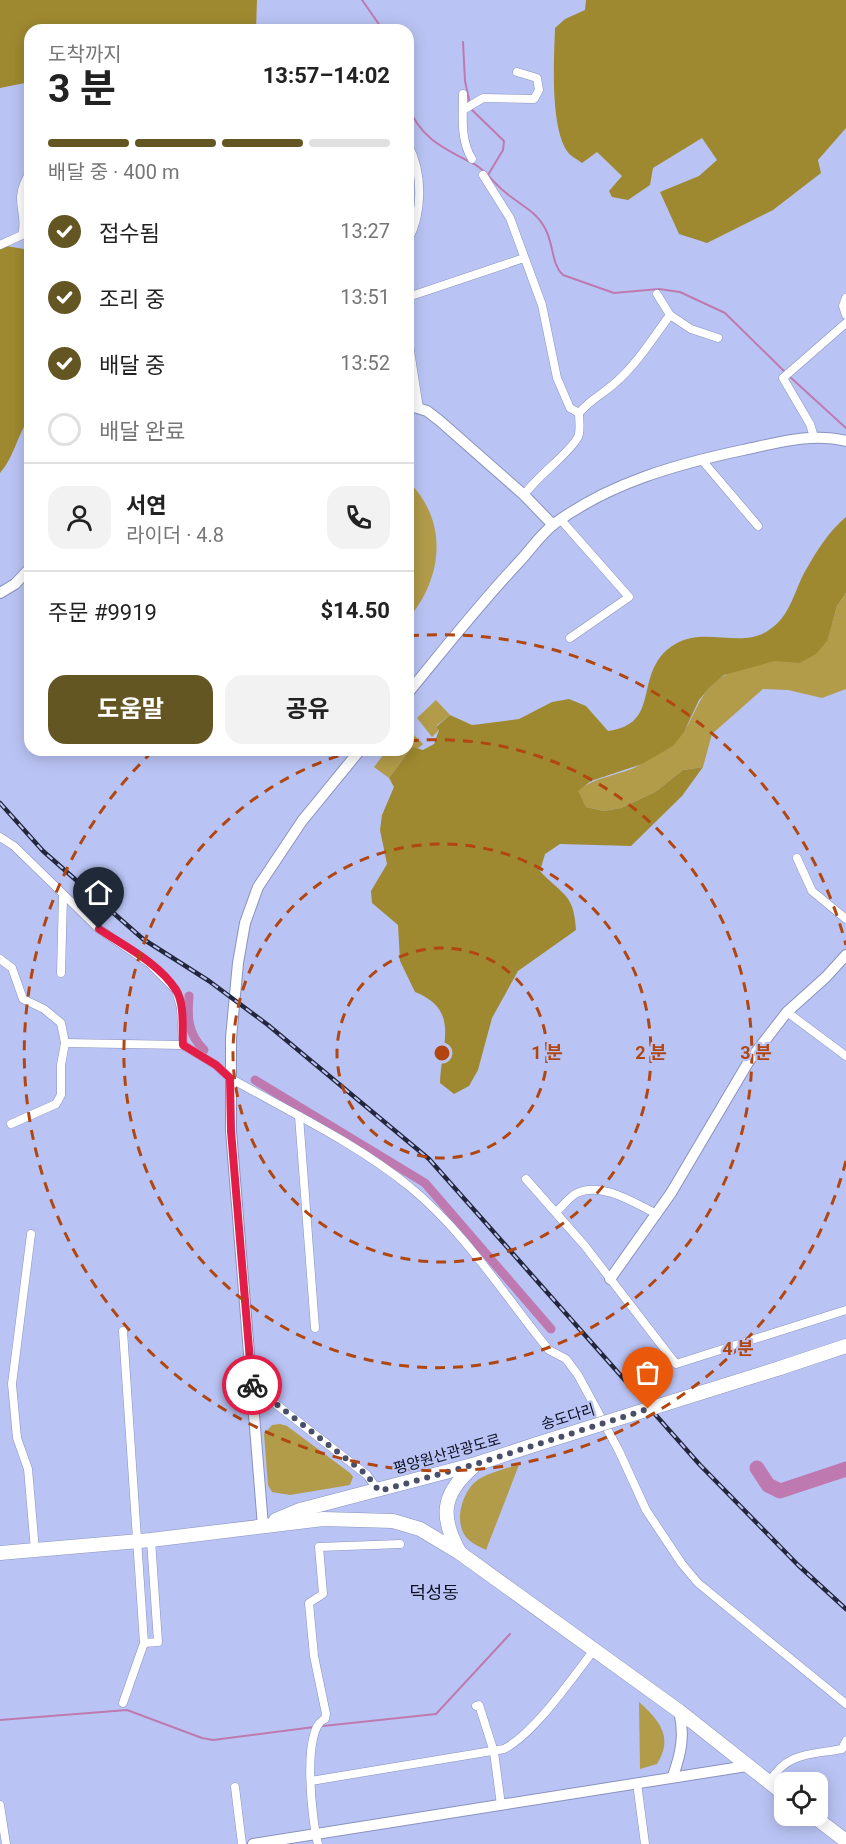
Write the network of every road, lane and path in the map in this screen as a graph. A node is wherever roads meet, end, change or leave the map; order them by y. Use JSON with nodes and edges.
{"nodes":[{"id":1,"x":517,"y":72,"type":"dead end"},
{"id":2,"x":463,"y":94,"type":"dead end"},
{"id":3,"x":467,"y":106,"type":"junction"},
{"id":4,"x":414,"y":157,"type":"edge"},
{"id":5,"x":472,"y":159,"type":"dead end"},
{"id":6,"x":483,"y":175,"type":"dead end"},
{"id":7,"x":24,"y":185,"type":"edge"},
{"id":8,"x":414,"y":225,"type":"edge"},
{"id":9,"x":24,"y":229,"type":"edge"},
{"id":10,"x":24,"y":229,"type":"edge"},
{"id":11,"x":0,"y":245,"type":"edge"},
{"id":12,"x":524,"y":258,"type":"junction"},
{"id":13,"x":657,"y":294,"type":"dead end"},
{"id":14,"x":414,"y":295,"type":"edge"},
{"id":15,"x":846,"y":298,"type":"edge"},
{"id":16,"x":670,"y":315,"type":"junction"},
{"id":17,"x":846,"y":315,"type":"edge"},
{"id":18,"x":846,"y":323,"type":"edge"},
{"id":19,"x":718,"y":338,"type":"dead end"},
{"id":20,"x":414,"y":376,"type":"edge"},
{"id":21,"x":414,"y":407,"type":"edge"},
{"id":22,"x":419,"y":408,"type":"junction"},
{"id":23,"x":579,"y":413,"type":"junction"},
{"id":24,"x":814,"y":437,"type":"junction"},
{"id":25,"x":846,"y":441,"type":"edge"},
{"id":26,"x":701,"y":459,"type":"junction"},
{"id":27,"x":524,"y":495,"type":"junction"},
{"id":28,"x":557,"y":523,"type":"junction"},
{"id":29,"x":758,"y":525,"type":"dead end"},
{"id":30,"x":24,"y":574,"type":"edge"},
{"id":31,"x":0,"y":593,"type":"edge"},
{"id":32,"x":570,"y":638,"type":"dead end"},
{"id":33,"x":414,"y":686,"type":"edge"},
{"id":34,"x":355,"y":756,"type":"edge"},
{"id":35,"x":0,"y":837,"type":"edge"},
{"id":36,"x":797,"y":858,"type":"dead end"},
{"id":37,"x":63,"y":896,"type":"junction"},
{"id":38,"x":846,"y":919,"type":"edge"},
{"id":39,"x":846,"y":955,"type":"edge"},
{"id":40,"x":0,"y":959,"type":"edge"},
{"id":41,"x":61,"y":972,"type":"dead end"},
{"id":42,"x":787,"y":1012,"type":"junction"},
{"id":43,"x":65,"y":1043,"type":"junction"},
{"id":44,"x":183,"y":1045,"type":"junction"},
{"id":45,"x":846,"y":1056,"type":"edge"},
{"id":46,"x":230,"y":1078,"type":"junction"},
{"id":47,"x":299,"y":1116,"type":"junction"},
{"id":48,"x":11,"y":1124,"type":"dead end"},
{"id":49,"x":526,"y":1179,"type":"dead end"},
{"id":50,"x":556,"y":1212,"type":"junction"},
{"id":51,"x":657,"y":1214,"type":"junction"},
{"id":52,"x":31,"y":1234,"type":"dead end"},
{"id":53,"x":610,"y":1279,"type":"junction"},
{"id":54,"x":846,"y":1310,"type":"edge"},
{"id":55,"x":315,"y":1328,"type":"dead end"},
{"id":56,"x":123,"y":1331,"type":"dead end"},
{"id":57,"x":846,"y":1346,"type":"edge"},
{"id":58,"x":250,"y":1384,"type":"junction"},
{"id":59,"x":537,"y":1444,"type":"joint"},
{"id":60,"x":476,"y":1464,"type":"junction"},
{"id":61,"x":379,"y":1491,"type":"junction"},
{"id":62,"x":263,"y":1526,"type":"junction"},
{"id":63,"x":145,"y":1540,"type":"junction"},
{"id":64,"x":400,"y":1544,"type":"dead end"},
{"id":65,"x":34,"y":1550,"type":"junction"},
{"id":66,"x":0,"y":1553,"type":"edge"},
{"id":67,"x":460,"y":1553,"type":"junction"},
{"id":68,"x":144,"y":1643,"type":"junction"},
{"id":69,"x":594,"y":1650,"type":"junction"},
{"id":70,"x":123,"y":1703,"type":"dead end"},
{"id":71,"x":846,"y":1704,"type":"edge"},
{"id":72,"x":476,"y":1706,"type":"dead end"},
{"id":73,"x":679,"y":1711,"type":"junction"},
{"id":74,"x":846,"y":1741,"type":"edge"},
{"id":75,"x":494,"y":1752,"type":"junction"},
{"id":76,"x":747,"y":1766,"type":"junction"},
{"id":77,"x":673,"y":1776,"type":"junction"},
{"id":78,"x":311,"y":1781,"type":"junction"},
{"id":79,"x":637,"y":1783,"type":"junction"},
{"id":80,"x":769,"y":1783,"type":"junction"},
{"id":81,"x":235,"y":1787,"type":"dead end"},
{"id":82,"x":774,"y":1787,"type":"edge"},
{"id":83,"x":0,"y":1805,"type":"edge"},
{"id":84,"x":501,"y":1805,"type":"junction"},
{"id":85,"x":826,"y":1826,"type":"edge"},
{"id":86,"x":317,"y":1839,"type":"edge"},
{"id":87,"x":846,"y":1841,"type":"edge"},
{"id":88,"x":6,"y":1844,"type":"edge"},
{"id":89,"x":242,"y":1844,"type":"edge"},
{"id":90,"x":253,"y":1844,"type":"edge"},
{"id":91,"x":645,"y":1844,"type":"edge"}],
"edges":[{"from":1,"to":3,"type":"street"},
{"from":2,"to":3,"type":"street"},
{"from":3,"to":5,"type":"street"},
{"from":4,"to":8,"type":"street"},
{"from":6,"to":12,"type":"street"},
{"from":7,"to":9,"type":"street"},
{"from":10,"to":11,"type":"street"},
{"from":12,"to":14,"type":"street"},
{"from":12,"to":23,"type":"street"},
{"from":13,"to":16,"type":"street"},
{"from":15,"to":17,"type":"street"},
{"from":16,"to":19,"type":"street"},
{"from":16,"to":23,"type":"street"},
{"from":18,"to":24,"type":"street"},
{"from":20,"to":22,"type":"street"},
{"from":21,"to":22,"type":"main road"},
{"from":22,"to":27,"type":"main road"},
{"from":23,"to":27,"type":"street"},
{"from":24,"to":25,"type":"main road"},
{"from":24,"to":26,"type":"main road"},
{"from":26,"to":28,"type":"main road"},
{"from":26,"to":29,"type":"street"},
{"from":27,"to":28,"type":"main road"},
{"from":28,"to":32,"type":"street"},
{"from":28,"to":33,"type":"main road"},
{"from":30,"to":31,"type":"main road"},
{"from":34,"to":46,"type":"main road"},
{"from":35,"to":37,"type":"street"},
{"from":36,"to":38,"type":"street"},
{"from":37,"to":41,"type":"street"},
{"from":37,"to":44,"type":"street"},
{"from":39,"to":42,"type":"main road"},
{"from":40,"to":43,"type":"street"},
{"from":42,"to":45,"type":"street"},
{"from":42,"to":51,"type":"main road"},
{"from":43,"to":44,"type":"street"},
{"from":43,"to":48,"type":"street"},
{"from":44,"to":46,"type":"street"},
{"from":46,"to":47,"type":"street"},
{"from":46,"to":58,"type":"main road"},
{"from":47,"to":55,"type":"street"},
{"from":47,"to":71,"type":"street"},
{"from":49,"to":50,"type":"street"},
{"from":50,"to":51,"type":"street"},
{"from":50,"to":53,"type":"street"},
{"from":51,"to":53,"type":"main road"},
{"from":52,"to":65,"type":"street"},
{"from":53,"to":54,"type":"street"},
{"from":56,"to":63,"type":"street"},
{"from":57,"to":59,"type":"highway","name":"송도다리","bridge":true},
{"from":58,"to":61,"type":"street"},
{"from":58,"to":62,"type":"main road"},
{"from":59,"to":60,"type":"highway","name":"평양원산관광도로"},
{"from":60,"to":61,"type":"highway","name":"평양원산관광도로"},
{"from":60,"to":67,"type":"highway"},
{"from":61,"to":62,"type":"highway","name":"평양원산관광도로"},
{"from":62,"to":63,"type":"highway"},
{"from":62,"to":67,"type":"highway"},
{"from":63,"to":65,"type":"highway"},
{"from":63,"to":68,"type":"street"},
{"from":63,"to":68,"type":"street"},
{"from":64,"to":78,"type":"street"},
{"from":65,"to":66,"type":"highway"},
{"from":67,"to":69,"type":"highway"},
{"from":68,"to":70,"type":"street"},
{"from":69,"to":73,"type":"highway"},
{"from":69,"to":75,"type":"street"},
{"from":72,"to":75,"type":"street"},
{"from":73,"to":76,"type":"highway"},
{"from":73,"to":77,"type":"main road"},
{"from":74,"to":80,"type":"street"},
{"from":75,"to":78,"type":"street"},
{"from":75,"to":84,"type":"street"},
{"from":76,"to":77,"type":"main road"},
{"from":76,"to":80,"type":"highway"},
{"from":77,"to":79,"type":"main road"},
{"from":78,"to":86,"type":"street"},
{"from":79,"to":84,"type":"main road"},
{"from":79,"to":91,"type":"street"},
{"from":80,"to":82,"type":"highway"},
{"from":81,"to":89,"type":"street"},
{"from":83,"to":88,"type":"street"},
{"from":84,"to":86,"type":"main road"},
{"from":85,"to":87,"type":"highway"},
{"from":86,"to":90,"type":"main road"}]}
